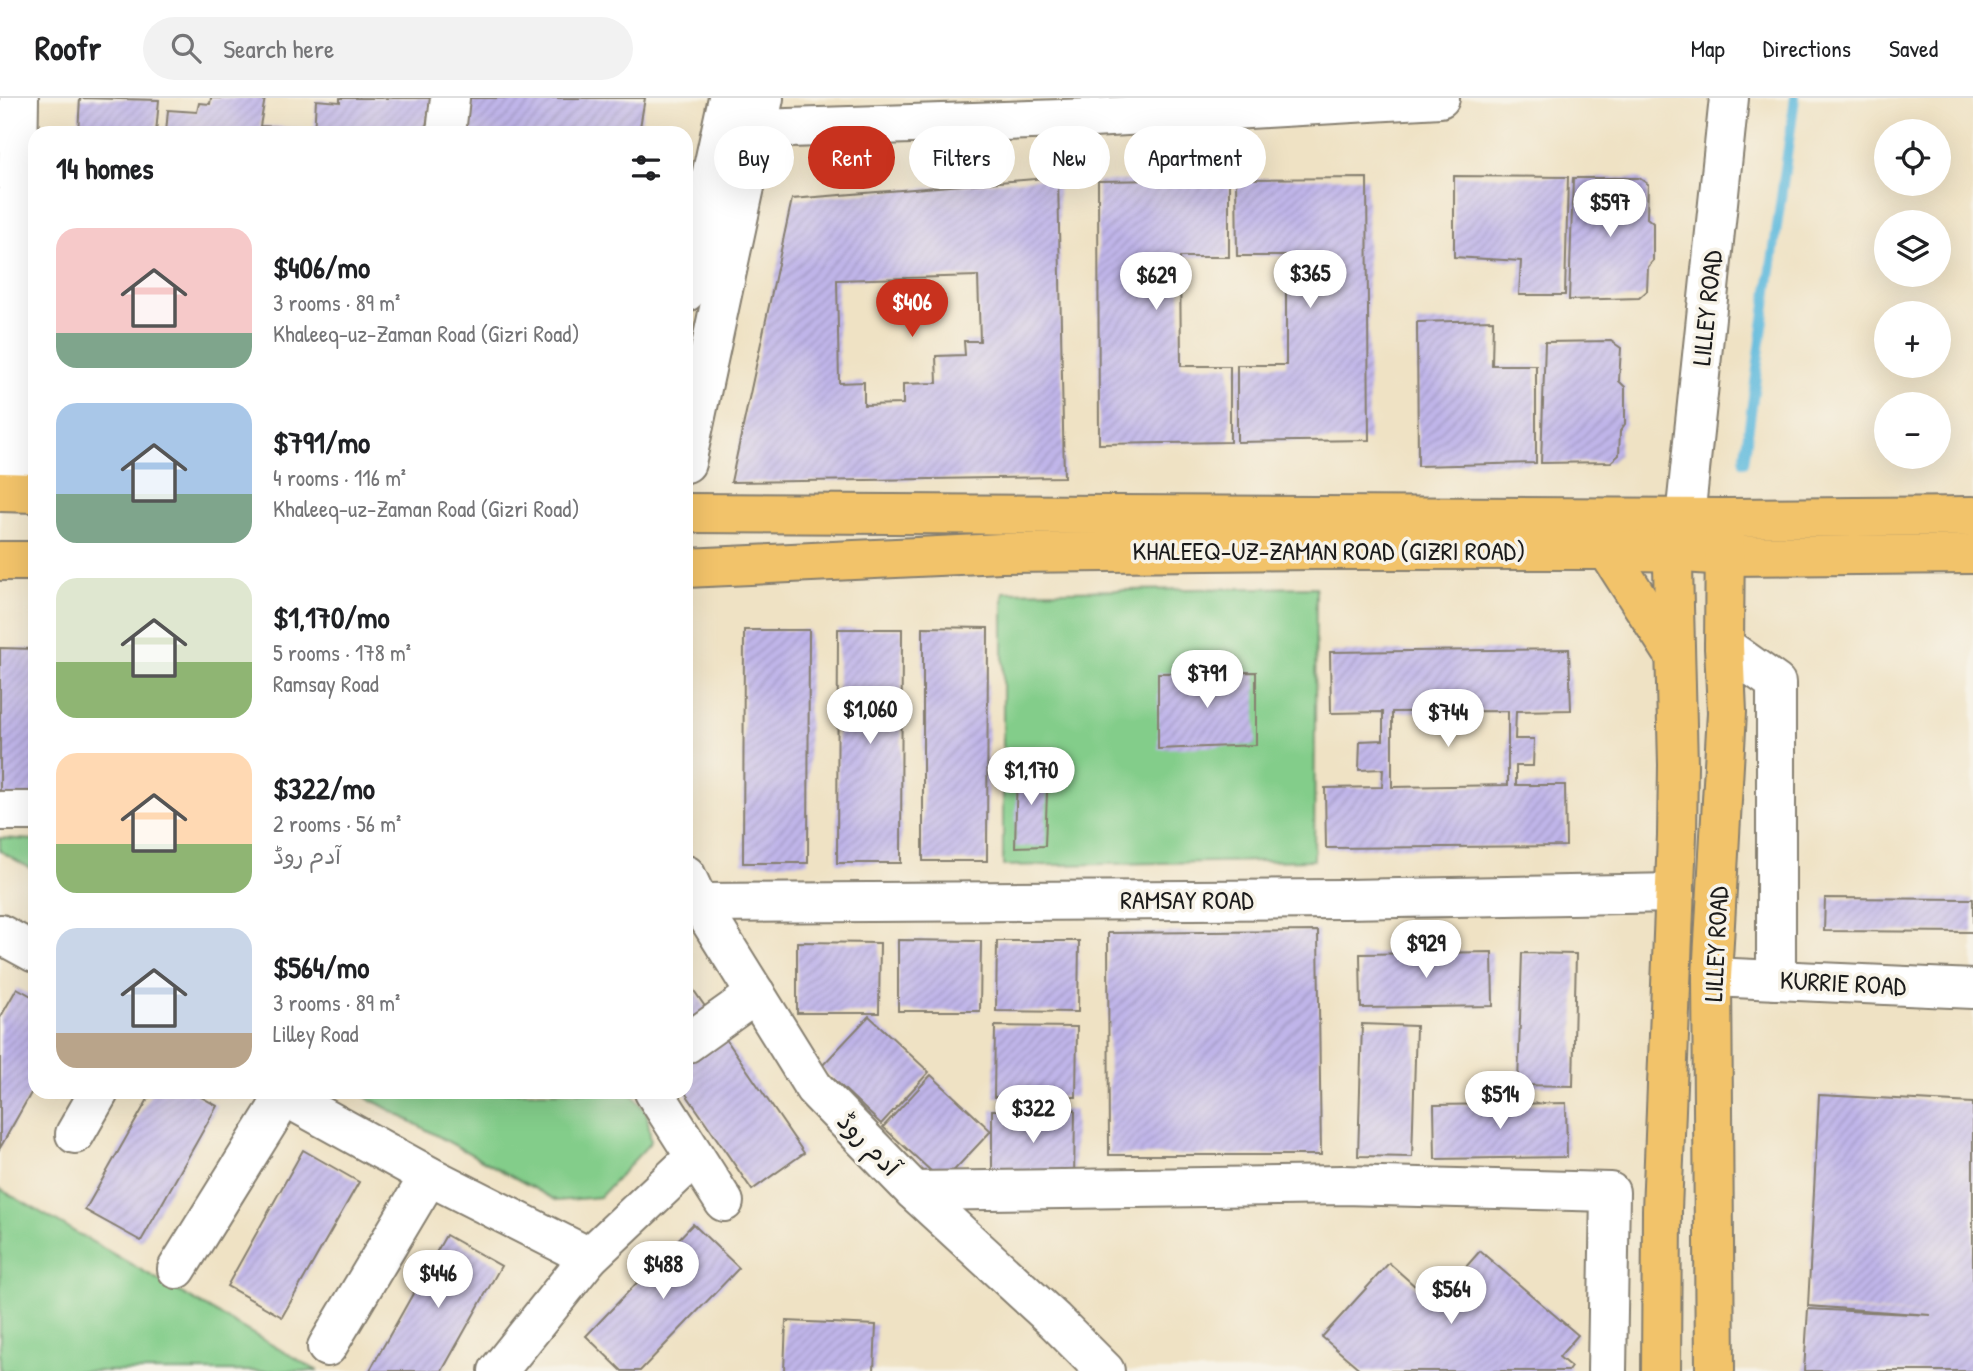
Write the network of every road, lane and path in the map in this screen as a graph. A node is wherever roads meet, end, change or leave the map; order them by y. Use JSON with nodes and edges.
{"nodes":[{"id":1,"x":19,"y":98,"type":"edge"},
{"id":2,"x":450,"y":98,"type":"edge"},
{"id":3,"x":728,"y":98,"type":"edge"},
{"id":4,"x":1440,"y":98,"type":"edge"},
{"id":5,"x":1729,"y":98,"type":"edge"},
{"id":6,"x":761,"y":113,"type":"edge"},
{"id":7,"x":447,"y":126,"type":"edge"},
{"id":8,"x":693,"y":260,"type":"edge"},
{"id":9,"x":693,"y":430,"type":"edge"},
{"id":10,"x":16,"y":492,"type":"edge"},
{"id":11,"x":693,"y":513,"type":"edge"},
{"id":12,"x":1973,"y":516,"type":"edge"},
{"id":13,"x":1725,"y":518,"type":"junction"},
{"id":14,"x":1676,"y":529,"type":"junction"},
{"id":15,"x":1607,"y":551,"type":"junction"},
{"id":16,"x":1973,"y":554,"type":"edge"},
{"id":17,"x":1724,"y":556,"type":"junction"},
{"id":18,"x":0,"y":561,"type":"edge"},
{"id":19,"x":28,"y":561,"type":"edge"},
{"id":20,"x":693,"y":568,"type":"edge"},
{"id":21,"x":1724,"y":646,"type":"junction"},
{"id":22,"x":1676,"y":657,"type":"junction"},
{"id":23,"x":0,"y":811,"type":"edge"},
{"id":24,"x":28,"y":811,"type":"edge"},
{"id":25,"x":693,"y":889,"type":"edge"},
{"id":26,"x":693,"y":891,"type":"edge"},
{"id":27,"x":1675,"y":893,"type":"junction"},
{"id":28,"x":0,"y":934,"type":"edge"},
{"id":29,"x":28,"y":950,"type":"edge"},
{"id":30,"x":1713,"y":977,"type":"junction"},
{"id":31,"x":1776,"y":980,"type":"junction"},
{"id":32,"x":1973,"y":989,"type":"edge"},
{"id":33,"x":756,"y":994,"type":"junction"},
{"id":34,"x":693,"y":1039,"type":"edge"},
{"id":35,"x":95,"y":1099,"type":"edge"},
{"id":36,"x":278,"y":1099,"type":"edge"},
{"id":37,"x":290,"y":1099,"type":"edge"},
{"id":38,"x":658,"y":1099,"type":"edge"},
{"id":39,"x":75,"y":1134,"type":"dead end"},
{"id":40,"x":695,"y":1157,"type":"junction"},
{"id":41,"x":429,"y":1175,"type":"junction"},
{"id":42,"x":914,"y":1191,"type":"junction"},
{"id":43,"x":724,"y":1202,"type":"dead end"},
{"id":44,"x":589,"y":1256,"type":"junction"},
{"id":45,"x":177,"y":1269,"type":"dead end"},
{"id":46,"x":327,"y":1347,"type":"dead end"},
{"id":47,"x":498,"y":1371,"type":"edge"},
{"id":48,"x":1105,"y":1371,"type":"edge"},
{"id":49,"x":1607,"y":1371,"type":"edge"},
{"id":50,"x":1661,"y":1371,"type":"edge"},
{"id":51,"x":1715,"y":1371,"type":"edge"}],
"edges":[{"from":1,"to":10,"type":"street"},
{"from":2,"to":7,"type":"street"},
{"from":3,"to":8,"type":"street"},
{"from":4,"to":6,"type":"street"},
{"from":5,"to":14,"type":"street","name":"LILLEY ROAD"},
{"from":6,"to":9,"type":"street"},
{"from":11,"to":14,"type":"main road","name":"KHALEEQ-UZ-ZAMAN ROAD (GIZRI ROAD)"},
{"from":12,"to":13,"type":"main road","name":"KHALEEQ-UZ-ZAMAN ROAD (GIZRI ROAD)"},
{"from":13,"to":14,"type":"main road","name":"KHALEEQ-UZ-ZAMAN ROAD (GIZRI ROAD)"},
{"from":13,"to":17,"type":"main road","name":"LILLEY ROAD"},
{"from":14,"to":15,"type":"main road","name":"KHALEEQ-UZ-ZAMAN ROAD (GIZRI ROAD)"},
{"from":14,"to":17,"type":"main road","name":"KHALEEQ-UZ-ZAMAN ROAD (GIZRI ROAD)"},
{"from":14,"to":22,"type":"main road","name":"LILLEY ROAD"},
{"from":15,"to":20,"type":"main road","name":"KHALEEQ-UZ-ZAMAN ROAD (GIZRI ROAD)"},
{"from":15,"to":22,"type":"main road"},
{"from":16,"to":17,"type":"main road","name":"KHALEEQ-UZ-ZAMAN ROAD (GIZRI ROAD)"},
{"from":17,"to":21,"type":"main road","name":"LILLEY ROAD"},
{"from":18,"to":19,"type":"main road"},
{"from":21,"to":30,"type":"main road","name":"LILLEY ROAD"},
{"from":21,"to":31,"type":"street"},
{"from":22,"to":27,"type":"main road","name":"LILLEY ROAD"},
{"from":23,"to":24,"type":"street"},
{"from":25,"to":27,"type":"street","name":"RAMSAY ROAD"},
{"from":26,"to":33,"type":"street","name":"آدم روڈ"},
{"from":27,"to":50,"type":"main road","name":"LILLEY ROAD"},
{"from":28,"to":29,"type":"street"},
{"from":30,"to":31,"type":"street","name":"KURRIE ROAD"},
{"from":30,"to":51,"type":"main road","name":"LILLEY ROAD"},
{"from":31,"to":32,"type":"street","name":"KURRIE ROAD"},
{"from":33,"to":34,"type":"street"},
{"from":33,"to":42,"type":"street","name":"آدم روڈ"},
{"from":35,"to":39,"type":"street"},
{"from":36,"to":45,"type":"street"},
{"from":37,"to":41,"type":"street"},
{"from":38,"to":40,"type":"street"},
{"from":40,"to":43,"type":"street"},
{"from":40,"to":44,"type":"street"},
{"from":41,"to":44,"type":"street"},
{"from":41,"to":46,"type":"street"},
{"from":42,"to":48,"type":"street","name":"آدم روڈ"},
{"from":42,"to":49,"type":"street"},
{"from":44,"to":47,"type":"street"}]}
